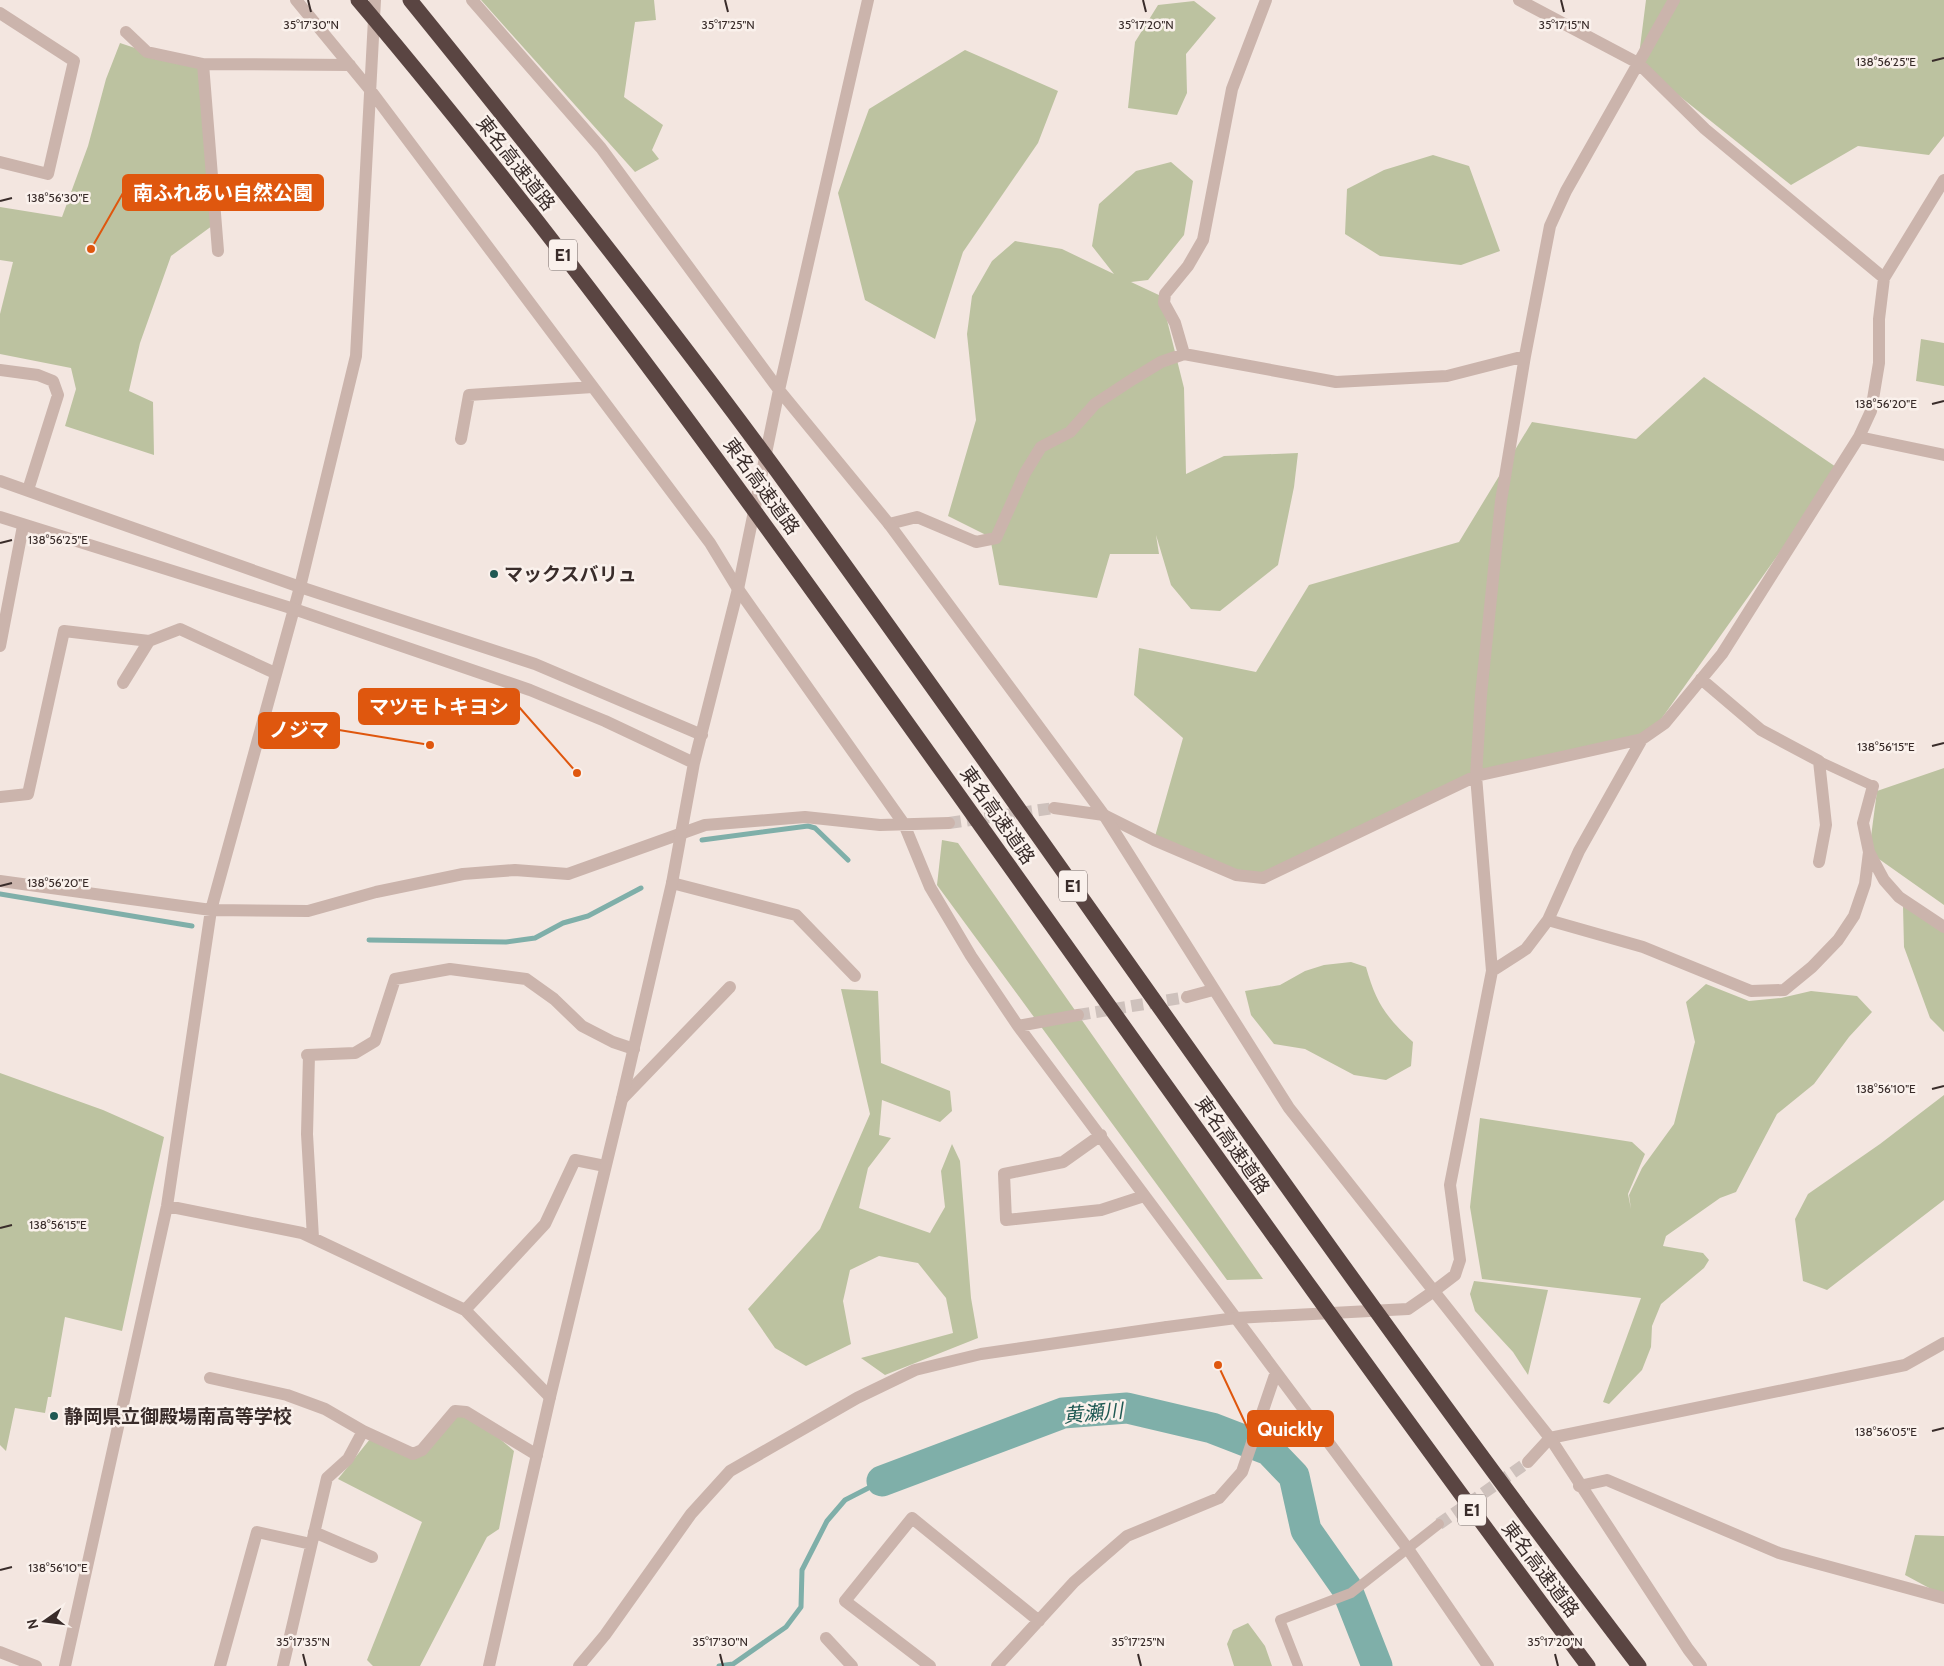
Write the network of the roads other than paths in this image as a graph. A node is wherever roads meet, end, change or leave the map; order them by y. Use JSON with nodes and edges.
{"nodes":[{"id":1,"x":296,"y":0,"type":"edge"},
{"id":2,"x":358,"y":0,"type":"edge"},
{"id":3,"x":375,"y":0,"type":"edge"},
{"id":4,"x":410,"y":0,"type":"edge"},
{"id":5,"x":472,"y":0,"type":"edge"},
{"id":6,"x":868,"y":0,"type":"edge"},
{"id":7,"x":1266,"y":0,"type":"edge"},
{"id":8,"x":1519,"y":0,"type":"edge"},
{"id":9,"x":1674,"y":0,"type":"edge"},
{"id":10,"x":0,"y":13,"type":"edge"},
{"id":11,"x":126,"y":32,"type":"dead end"},
{"id":12,"x":1638,"y":63,"type":"junction"},
{"id":13,"x":203,"y":64,"type":"junction"},
{"id":14,"x":350,"y":65,"type":"junction"},
{"id":15,"x":371,"y":91,"type":"junction"},
{"id":16,"x":0,"y":162,"type":"edge"},
{"id":17,"x":1944,"y":180,"type":"edge"},
{"id":18,"x":218,"y":251,"type":"dead end"},
{"id":19,"x":1884,"y":278,"type":"junction"},
{"id":20,"x":1184,"y":354,"type":"junction"},
{"id":21,"x":1525,"y":356,"type":"junction"},
{"id":22,"x":0,"y":370,"type":"edge"},
{"id":23,"x":593,"y":387,"type":"junction"},
{"id":24,"x":779,"y":390,"type":"junction"},
{"id":25,"x":1859,"y":438,"type":"junction"},
{"id":26,"x":461,"y":439,"type":"dead end"},
{"id":27,"x":1944,"y":455,"type":"edge"},
{"id":28,"x":0,"y":481,"type":"edge"},
{"id":29,"x":28,"y":490,"type":"junction"},
{"id":30,"x":0,"y":517,"type":"edge"},
{"id":31,"x":889,"y":524,"type":"junction"},
{"id":32,"x":23,"y":526,"type":"junction"},
{"id":33,"x":300,"y":587,"type":"junction"},
{"id":34,"x":738,"y":589,"type":"junction"},
{"id":35,"x":294,"y":609,"type":"junction"},
{"id":36,"x":149,"y":642,"type":"junction"},
{"id":37,"x":0,"y":646,"type":"edge"},
{"id":38,"x":276,"y":673,"type":"junction"},
{"id":39,"x":1702,"y":679,"type":"junction"},
{"id":40,"x":123,"y":683,"type":"dead end"},
{"id":41,"x":702,"y":735,"type":"junction"},
{"id":42,"x":1642,"y":739,"type":"junction"},
{"id":43,"x":1819,"y":761,"type":"junction"},
{"id":44,"x":694,"y":763,"type":"junction"},
{"id":45,"x":1476,"y":776,"type":"junction"},
{"id":46,"x":1872,"y":786,"type":"joint"},
{"id":47,"x":0,"y":796,"type":"edge"},
{"id":48,"x":1054,"y":808,"type":"tunnel mouth"},
{"id":49,"x":1104,"y":816,"type":"junction"},
{"id":50,"x":949,"y":823,"type":"tunnel mouth"},
{"id":51,"x":904,"y":824,"type":"junction"},
{"id":52,"x":680,"y":834,"type":"junction"},
{"id":53,"x":1869,"y":852,"type":"junction"},
{"id":54,"x":1819,"y":862,"type":"dead end"},
{"id":55,"x":0,"y":881,"type":"edge"},
{"id":56,"x":672,"y":883,"type":"junction"},
{"id":57,"x":211,"y":910,"type":"junction"},
{"id":58,"x":1548,"y":920,"type":"junction"},
{"id":59,"x":1944,"y":928,"type":"edge"},
{"id":60,"x":1492,"y":971,"type":"junction"},
{"id":61,"x":855,"y":976,"type":"dead end"},
{"id":62,"x":730,"y":987,"type":"dead end"},
{"id":63,"x":1213,"y":990,"type":"junction"},
{"id":64,"x":1188,"y":997,"type":"tunnel mouth"},
{"id":65,"x":1078,"y":1016,"type":"tunnel mouth"},
{"id":66,"x":1018,"y":1026,"type":"junction"},
{"id":67,"x":634,"y":1049,"type":"junction"},
{"id":68,"x":622,"y":1099,"type":"junction"},
{"id":69,"x":1101,"y":1134,"type":"junction"},
{"id":70,"x":605,"y":1166,"type":"junction"},
{"id":71,"x":1144,"y":1196,"type":"junction"},
{"id":72,"x":167,"y":1206,"type":"junction"},
{"id":73,"x":313,"y":1238,"type":"junction"},
{"id":74,"x":1434,"y":1291,"type":"junction"},
{"id":75,"x":465,"y":1310,"type":"junction"},
{"id":76,"x":1236,"y":1318,"type":"junction"},
{"id":77,"x":1944,"y":1343,"type":"edge"},
{"id":78,"x":1276,"y":1372,"type":"junction"},
{"id":79,"x":210,"y":1378,"type":"dead end"},
{"id":80,"x":550,"y":1397,"type":"junction"},
{"id":81,"x":363,"y":1431,"type":"junction"},
{"id":82,"x":1550,"y":1438,"type":"junction"},
{"id":83,"x":537,"y":1455,"type":"junction"},
{"id":84,"x":1528,"y":1462,"type":"tunnel mouth"},
{"id":85,"x":1580,"y":1486,"type":"junction"},
{"id":86,"x":1438,"y":1524,"type":"tunnel mouth"},
{"id":87,"x":312,"y":1538,"type":"junction"},
{"id":88,"x":1408,"y":1549,"type":"junction"},
{"id":89,"x":372,"y":1556,"type":"dead end"},
{"id":90,"x":1944,"y":1598,"type":"edge"},
{"id":91,"x":1039,"y":1621,"type":"junction"},
{"id":92,"x":826,"y":1638,"type":"dead end"},
{"id":93,"x":0,"y":1652,"type":"edge"},
{"id":94,"x":36,"y":1666,"type":"edge"},
{"id":95,"x":65,"y":1666,"type":"edge"},
{"id":96,"x":220,"y":1666,"type":"edge"},
{"id":97,"x":283,"y":1666,"type":"edge"},
{"id":98,"x":489,"y":1666,"type":"edge"},
{"id":99,"x":579,"y":1666,"type":"edge"},
{"id":100,"x":852,"y":1666,"type":"edge"},
{"id":101,"x":930,"y":1666,"type":"edge"},
{"id":102,"x":998,"y":1666,"type":"edge"},
{"id":103,"x":1298,"y":1666,"type":"edge"},
{"id":104,"x":1488,"y":1666,"type":"edge"},
{"id":105,"x":1588,"y":1666,"type":"edge"},
{"id":106,"x":1639,"y":1666,"type":"edge"},
{"id":107,"x":1701,"y":1666,"type":"edge"}],
"edges":[{"from":1,"to":14,"type":"street"},
{"from":2,"to":105,"type":"highway","name":"東名高速道路","number":"E1"},
{"from":3,"to":15,"type":"street"},
{"from":4,"to":106,"type":"highway","name":"東名高速道路","number":"E1"},
{"from":5,"to":24,"type":"street"},
{"from":6,"to":24,"type":"street"},
{"from":7,"to":20,"type":"street"},
{"from":8,"to":12,"type":"street"},
{"from":9,"to":12,"type":"street"},
{"from":10,"to":16,"type":"street"},
{"from":11,"to":13,"type":"street"},
{"from":12,"to":19,"type":"street"},
{"from":12,"to":21,"type":"street"},
{"from":13,"to":14,"type":"street"},
{"from":13,"to":18,"type":"street"},
{"from":14,"to":15,"type":"street"},
{"from":15,"to":23,"type":"street"},
{"from":15,"to":33,"type":"street"},
{"from":17,"to":19,"type":"street"},
{"from":19,"to":25,"type":"street"},
{"from":20,"to":21,"type":"street"},
{"from":20,"to":31,"type":"street"},
{"from":21,"to":45,"type":"street"},
{"from":22,"to":29,"type":"street"},
{"from":23,"to":26,"type":"street"},
{"from":23,"to":34,"type":"street"},
{"from":24,"to":31,"type":"street"},
{"from":24,"to":34,"type":"street"},
{"from":25,"to":27,"type":"street"},
{"from":25,"to":39,"type":"street"},
{"from":28,"to":29,"type":"street"},
{"from":29,"to":33,"type":"street"},
{"from":30,"to":32,"type":"street"},
{"from":31,"to":49,"type":"street"},
{"from":32,"to":35,"type":"street"},
{"from":32,"to":37,"type":"street"},
{"from":33,"to":35,"type":"street"},
{"from":33,"to":41,"type":"street"},
{"from":34,"to":41,"type":"street"},
{"from":34,"to":51,"type":"street"},
{"from":35,"to":38,"type":"street"},
{"from":35,"to":44,"type":"street"},
{"from":36,"to":38,"type":"street"},
{"from":36,"to":40,"type":"street"},
{"from":36,"to":47,"type":"street"},
{"from":38,"to":57,"type":"street"},
{"from":39,"to":42,"type":"street"},
{"from":39,"to":43,"type":"street"},
{"from":41,"to":44,"type":"street"},
{"from":42,"to":45,"type":"street"},
{"from":42,"to":58,"type":"street"},
{"from":43,"to":46,"type":"lane"},
{"from":43,"to":54,"type":"street"},
{"from":44,"to":52,"type":"street"},
{"from":45,"to":49,"type":"street"},
{"from":45,"to":60,"type":"street"},
{"from":46,"to":53,"type":"street"},
{"from":48,"to":49,"type":"street"},
{"from":49,"to":63,"type":"street"},
{"from":50,"to":51,"type":"street"},
{"from":51,"to":52,"type":"street"},
{"from":51,"to":66,"type":"street"},
{"from":52,"to":56,"type":"street"},
{"from":52,"to":57,"type":"street"},
{"from":53,"to":58,"type":"street"},
{"from":53,"to":59,"type":"street"},
{"from":55,"to":57,"type":"street"},
{"from":56,"to":61,"type":"street"},
{"from":56,"to":67,"type":"street"},
{"from":57,"to":72,"type":"street"},
{"from":58,"to":60,"type":"street"},
{"from":60,"to":74,"type":"street"},
{"from":62,"to":68,"type":"street"},
{"from":63,"to":64,"type":"street"},
{"from":63,"to":74,"type":"street"},
{"from":65,"to":66,"type":"street"},
{"from":66,"to":69,"type":"street"},
{"from":67,"to":68,"type":"street"},
{"from":67,"to":73,"type":"street"},
{"from":68,"to":70,"type":"street"},
{"from":69,"to":71,"type":"street"},
{"from":69,"to":71,"type":"street"},
{"from":70,"to":75,"type":"street"},
{"from":70,"to":80,"type":"street"},
{"from":71,"to":76,"type":"street"},
{"from":72,"to":73,"type":"street"},
{"from":72,"to":95,"type":"street"},
{"from":73,"to":75,"type":"street"},
{"from":74,"to":76,"type":"street"},
{"from":74,"to":82,"type":"street"},
{"from":75,"to":80,"type":"street"},
{"from":76,"to":78,"type":"street"},
{"from":76,"to":99,"type":"street"},
{"from":77,"to":82,"type":"street"},
{"from":78,"to":88,"type":"street"},
{"from":78,"to":91,"type":"street"},
{"from":79,"to":81,"type":"street"},
{"from":80,"to":83,"type":"street"},
{"from":81,"to":83,"type":"street"},
{"from":81,"to":87,"type":"street"},
{"from":82,"to":84,"type":"street"},
{"from":82,"to":85,"type":"street"},
{"from":83,"to":98,"type":"street"},
{"from":85,"to":90,"type":"street"},
{"from":85,"to":107,"type":"street"},
{"from":86,"to":88,"type":"lane"},
{"from":87,"to":89,"type":"street"},
{"from":87,"to":96,"type":"street"},
{"from":87,"to":97,"type":"street"},
{"from":88,"to":103,"type":"lane"},
{"from":88,"to":104,"type":"street"},
{"from":91,"to":101,"type":"street"},
{"from":91,"to":102,"type":"street"},
{"from":92,"to":100,"type":"street"},
{"from":93,"to":94,"type":"street"}]}
